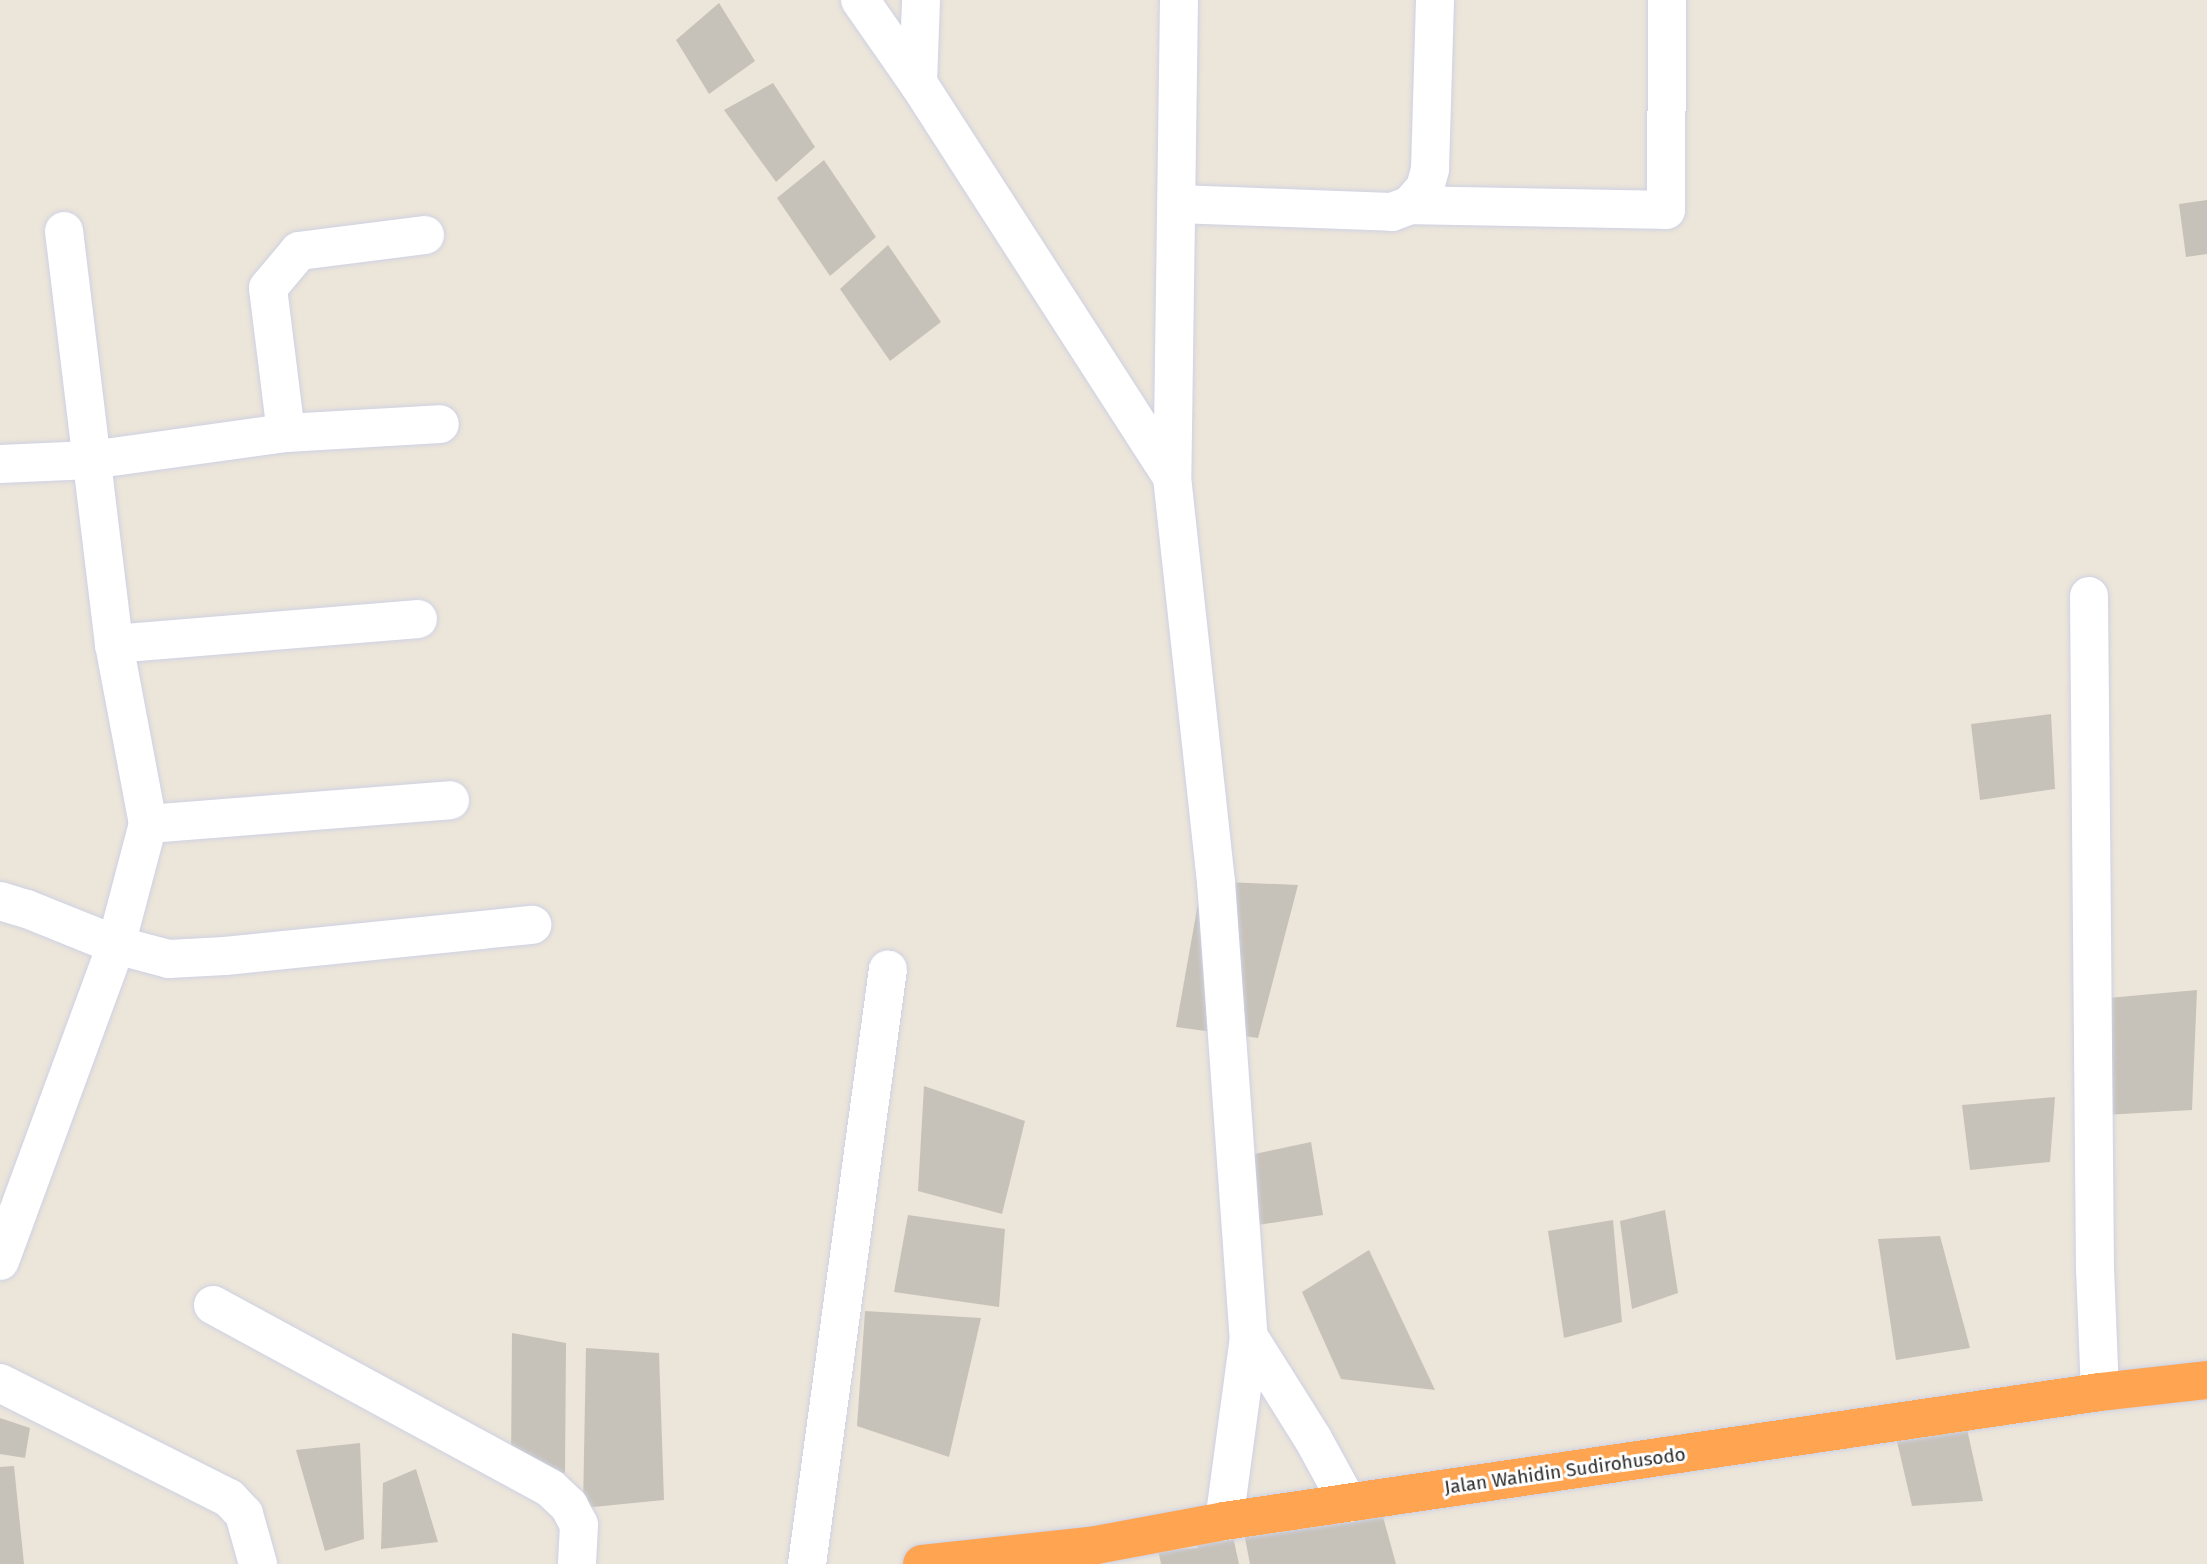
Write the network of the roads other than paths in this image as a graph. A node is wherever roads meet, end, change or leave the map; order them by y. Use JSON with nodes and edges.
{"nodes":[{"id":1,"x":860,"y":0,"type":"edge"},
{"id":2,"x":921,"y":0,"type":"edge"},
{"id":3,"x":1179,"y":0,"type":"edge"},
{"id":4,"x":1435,"y":0,"type":"edge"},
{"id":5,"x":1667,"y":0,"type":"edge"},
{"id":6,"x":918,"y":83,"type":"junction"},
{"id":7,"x":1177,"y":204,"type":"junction"},
{"id":8,"x":1410,"y":205,"type":"junction"},
{"id":9,"x":64,"y":231,"type":"dead end"},
{"id":10,"x":425,"y":235,"type":"dead end"},
{"id":11,"x":440,"y":424,"type":"dead end"},
{"id":12,"x":286,"y":433,"type":"junction"},
{"id":13,"x":91,"y":460,"type":"junction"},
{"id":14,"x":0,"y":464,"type":"edge"},
{"id":15,"x":1172,"y":477,"type":"junction"},
{"id":16,"x":2089,"y":596,"type":"dead end"},
{"id":17,"x":418,"y":619,"type":"dead end"},
{"id":18,"x":114,"y":643,"type":"junction"},
{"id":19,"x":450,"y":800,"type":"dead end"},
{"id":20,"x":148,"y":824,"type":"junction"},
{"id":21,"x":0,"y":901,"type":"edge"},
{"id":22,"x":532,"y":925,"type":"dead end"},
{"id":23,"x":116,"y":945,"type":"junction"},
{"id":24,"x":888,"y":969,"type":"dead end"},
{"id":25,"x":0,"y":1261,"type":"edge"},
{"id":26,"x":214,"y":1305,"type":"dead end"},
{"id":27,"x":1249,"y":1337,"type":"junction"},
{"id":28,"x":2207,"y":1380,"type":"edge"},
{"id":29,"x":0,"y":1384,"type":"edge"},
{"id":30,"x":2100,"y":1392,"type":"junction"},
{"id":31,"x":1348,"y":1503,"type":"junction"},
{"id":32,"x":1224,"y":1521,"type":"junction"},
{"id":33,"x":258,"y":1564,"type":"edge"},
{"id":34,"x":577,"y":1564,"type":"edge"},
{"id":35,"x":807,"y":1564,"type":"edge"},
{"id":36,"x":922,"y":1564,"type":"edge"}],
"edges":[{"from":1,"to":6,"type":"street"},
{"from":2,"to":6,"type":"street"},
{"from":3,"to":7,"type":"street"},
{"from":4,"to":8,"type":"street"},
{"from":5,"to":8,"type":"street"},
{"from":6,"to":15,"type":"street"},
{"from":7,"to":8,"type":"street"},
{"from":7,"to":15,"type":"street"},
{"from":9,"to":13,"type":"street"},
{"from":10,"to":12,"type":"street"},
{"from":11,"to":12,"type":"street"},
{"from":12,"to":13,"type":"street"},
{"from":13,"to":14,"type":"street"},
{"from":13,"to":18,"type":"street"},
{"from":15,"to":27,"type":"street"},
{"from":16,"to":30,"type":"street"},
{"from":17,"to":18,"type":"street"},
{"from":18,"to":20,"type":"street"},
{"from":19,"to":20,"type":"street"},
{"from":20,"to":23,"type":"street"},
{"from":21,"to":23,"type":"street"},
{"from":22,"to":23,"type":"street"},
{"from":23,"to":25,"type":"street"},
{"from":24,"to":35,"type":"street"},
{"from":26,"to":34,"type":"street"},
{"from":27,"to":31,"type":"street"},
{"from":27,"to":32,"type":"street"},
{"from":28,"to":30,"type":"highway","name":"Jalan Wahidin Sudirohusodo"},
{"from":29,"to":33,"type":"street"},
{"from":30,"to":31,"type":"highway","name":"Jalan Wahidin Sudirohusodo"},
{"from":31,"to":32,"type":"highway","name":"Jalan Wahidin Sudirohusodo"},
{"from":32,"to":36,"type":"highway","name":"Jalan Wahidin Sudirohusodo"}]}
